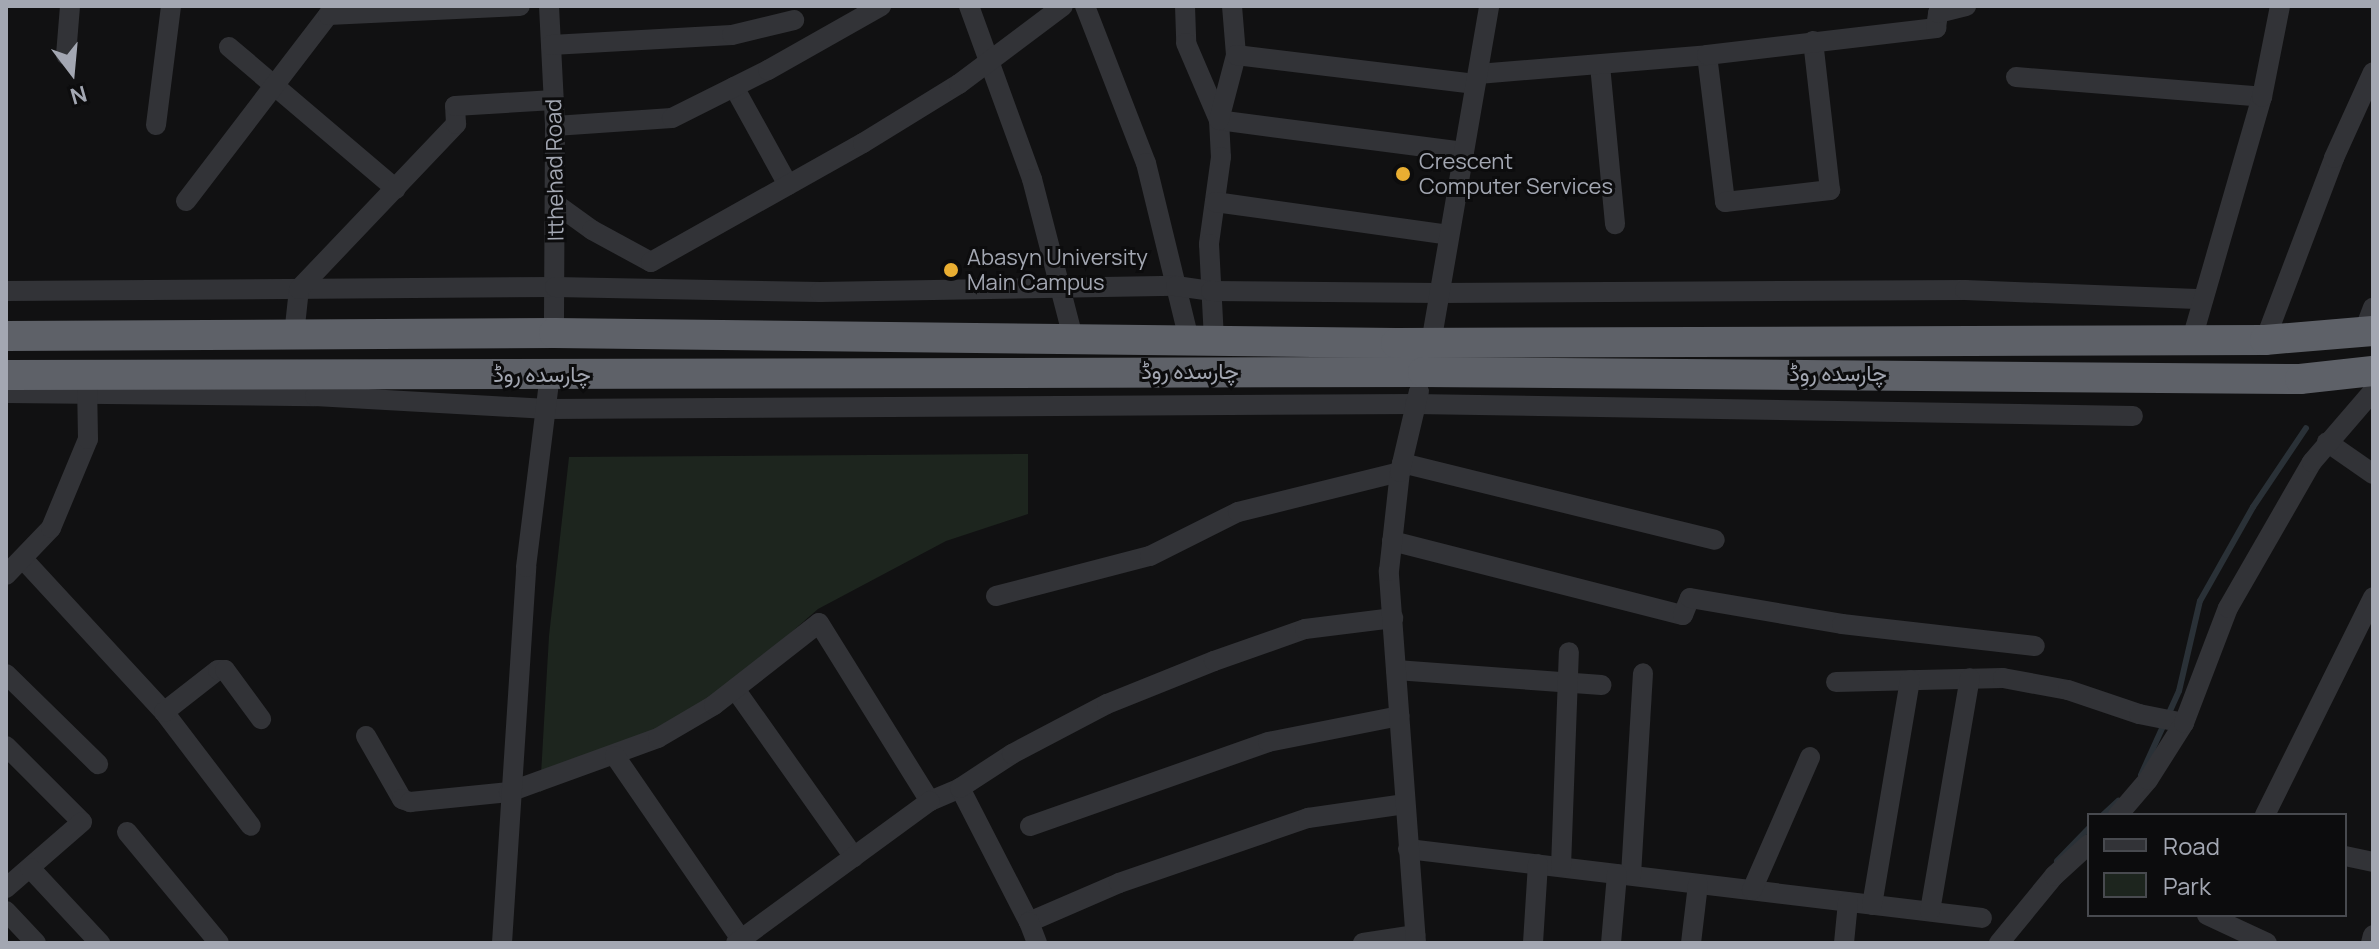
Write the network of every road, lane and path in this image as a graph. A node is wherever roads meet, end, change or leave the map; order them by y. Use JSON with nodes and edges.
{"nodes":[{"id":1,"x":70,"y":6,"type":"edge"},
{"id":2,"x":171,"y":6,"type":"edge"},
{"id":3,"x":520,"y":6,"type":"edge"},
{"id":4,"x":549,"y":6,"type":"edge"},
{"id":5,"x":881,"y":6,"type":"edge"},
{"id":6,"x":969,"y":6,"type":"edge"},
{"id":7,"x":1063,"y":6,"type":"edge"},
{"id":8,"x":1085,"y":6,"type":"edge"},
{"id":9,"x":1185,"y":6,"type":"edge"},
{"id":10,"x":1232,"y":6,"type":"edge"},
{"id":11,"x":1489,"y":6,"type":"edge"},
{"id":12,"x":1966,"y":6,"type":"edge"},
{"id":13,"x":2280,"y":6,"type":"edge"},
{"id":14,"x":322,"y":11,"type":"edge"},
{"id":15,"x":794,"y":20,"type":"dead end"},
{"id":16,"x":1813,"y":41,"type":"junction"},
{"id":17,"x":551,"y":45,"type":"junction"},
{"id":18,"x":229,"y":47,"type":"dead end"},
{"id":19,"x":66,"y":55,"type":"dead end"},
{"id":20,"x":1236,"y":55,"type":"junction"},
{"id":21,"x":1707,"y":55,"type":"junction"},
{"id":22,"x":987,"y":62,"type":"junction"},
{"id":23,"x":1600,"y":65,"type":"junction"},
{"id":24,"x":2373,"y":72,"type":"edge"},
{"id":25,"x":2016,"y":77,"type":"dead end"},
{"id":26,"x":1477,"y":79,"type":"junction"},
{"id":27,"x":276,"y":85,"type":"junction"},
{"id":28,"x":734,"y":87,"type":"junction"},
{"id":29,"x":2262,"y":97,"type":"junction"},
{"id":30,"x":554,"y":100,"type":"junction"},
{"id":31,"x":1219,"y":120,"type":"junction"},
{"id":32,"x":156,"y":125,"type":"dead end"},
{"id":33,"x":555,"y":126,"type":"junction"},
{"id":34,"x":1464,"y":152,"type":"junction"},
{"id":35,"x":788,"y":185,"type":"junction"},
{"id":36,"x":396,"y":189,"type":"junction"},
{"id":37,"x":186,"y":201,"type":"dead end"},
{"id":38,"x":1215,"y":202,"type":"junction"},
{"id":39,"x":556,"y":204,"type":"junction"},
{"id":40,"x":1615,"y":224,"type":"dead end"},
{"id":41,"x":1449,"y":235,"type":"junction"},
{"id":42,"x":1176,"y":286,"type":"junction"},
{"id":43,"x":555,"y":287,"type":"junction"},
{"id":44,"x":299,"y":289,"type":"junction"},
{"id":45,"x":1060,"y":290,"type":"junction"},
{"id":46,"x":6,"y":291,"type":"edge"},
{"id":47,"x":1211,"y":291,"type":"junction"},
{"id":48,"x":1439,"y":293,"type":"junction"},
{"id":49,"x":2203,"y":299,"type":"junction"},
{"id":50,"x":2370,"y":323,"type":"edge"},
{"id":51,"x":554,"y":333,"type":"junction"},
{"id":52,"x":294,"y":335,"type":"junction"},
{"id":53,"x":819,"y":335,"type":"junction"},
{"id":54,"x":6,"y":336,"type":"edge"},
{"id":55,"x":1073,"y":338,"type":"junction"},
{"id":56,"x":2192,"y":339,"type":"junction"},
{"id":57,"x":1202,"y":340,"type":"junction"},
{"id":58,"x":2265,"y":340,"type":"junction"},
{"id":59,"x":1431,"y":343,"type":"junction"},
{"id":60,"x":2373,"y":371,"type":"edge"},
{"id":61,"x":1423,"y":372,"type":"junction"},
{"id":62,"x":6,"y":375,"type":"edge"},
{"id":63,"x":550,"y":375,"type":"junction"},
{"id":64,"x":817,"y":375,"type":"junction"},
{"id":65,"x":87,"y":384,"type":"junction"},
{"id":66,"x":2373,"y":391,"type":"edge"},
{"id":67,"x":6,"y":393,"type":"edge"},
{"id":68,"x":1415,"y":404,"type":"junction"},
{"id":69,"x":548,"y":409,"type":"junction"},
{"id":70,"x":2133,"y":416,"type":"dead end"},
{"id":71,"x":2327,"y":442,"type":"junction"},
{"id":72,"x":1401,"y":468,"type":"junction"},
{"id":73,"x":2373,"y":474,"type":"edge"},
{"id":74,"x":1715,"y":540,"type":"dead end"},
{"id":75,"x":1392,"y":541,"type":"junction"},
{"id":76,"x":23,"y":559,"type":"junction"},
{"id":77,"x":6,"y":575,"type":"edge"},
{"id":78,"x":996,"y":596,"type":"dead end"},
{"id":79,"x":2373,"y":597,"type":"edge"},
{"id":80,"x":1393,"y":618,"type":"junction"},
{"id":81,"x":2035,"y":646,"type":"dead end"},
{"id":82,"x":1569,"y":652,"type":"dead end"},
{"id":83,"x":1396,"y":670,"type":"junction"},
{"id":84,"x":1643,"y":673,"type":"dead end"},
{"id":85,"x":6,"y":674,"type":"edge"},
{"id":86,"x":1970,"y":678,"type":"junction"},
{"id":87,"x":1910,"y":680,"type":"junction"},
{"id":88,"x":1836,"y":682,"type":"dead end"},
{"id":89,"x":1566,"y":683,"type":"junction"},
{"id":90,"x":1601,"y":685,"type":"dead end"},
{"id":91,"x":735,"y":689,"type":"junction"},
{"id":92,"x":164,"y":712,"type":"junction"},
{"id":93,"x":1399,"y":716,"type":"junction"},
{"id":94,"x":261,"y":719,"type":"dead end"},
{"id":95,"x":2181,"y":722,"type":"junction"},
{"id":96,"x":366,"y":736,"type":"dead end"},
{"id":97,"x":6,"y":746,"type":"edge"},
{"id":98,"x":615,"y":756,"type":"junction"},
{"id":99,"x":1810,"y":757,"type":"dead end"},
{"id":100,"x":98,"y":764,"type":"dead end"},
{"id":101,"x":960,"y":788,"type":"junction"},
{"id":102,"x":509,"y":792,"type":"junction"},
{"id":103,"x":930,"y":801,"type":"junction"},
{"id":104,"x":1405,"y":804,"type":"junction"},
{"id":105,"x":2120,"y":813,"type":"edge"},
{"id":106,"x":2266,"y":813,"type":"edge"},
{"id":107,"x":251,"y":826,"type":"dead end"},
{"id":108,"x":1030,"y":826,"type":"dead end"},
{"id":109,"x":127,"y":832,"type":"dead end"},
{"id":110,"x":2087,"y":846,"type":"edge"},
{"id":111,"x":1408,"y":849,"type":"junction"},
{"id":112,"x":2347,"y":856,"type":"edge"},
{"id":113,"x":854,"y":857,"type":"junction"},
{"id":114,"x":2373,"y":862,"type":"edge"},
{"id":115,"x":1538,"y":864,"type":"junction"},
{"id":116,"x":1561,"y":867,"type":"junction"},
{"id":117,"x":30,"y":868,"type":"junction"},
{"id":118,"x":1624,"y":874,"type":"junction"},
{"id":119,"x":1698,"y":884,"type":"junction"},
{"id":120,"x":6,"y":888,"type":"edge"},
{"id":121,"x":1752,"y":890,"type":"junction"},
{"id":122,"x":1848,"y":902,"type":"junction"},
{"id":123,"x":1872,"y":905,"type":"junction"},
{"id":124,"x":6,"y":911,"type":"edge"},
{"id":125,"x":1930,"y":911,"type":"junction"},
{"id":126,"x":2211,"y":917,"type":"edge"},
{"id":127,"x":1982,"y":918,"type":"dead end"},
{"id":128,"x":1029,"y":922,"type":"junction"},
{"id":129,"x":2373,"y":935,"type":"edge"},
{"id":130,"x":1415,"y":939,"type":"edge"},
{"id":131,"x":739,"y":941,"type":"edge"},
{"id":132,"x":36,"y":943,"type":"edge"},
{"id":133,"x":100,"y":943,"type":"edge"},
{"id":134,"x":219,"y":943,"type":"edge"},
{"id":135,"x":502,"y":943,"type":"edge"},
{"id":136,"x":1037,"y":943,"type":"edge"},
{"id":137,"x":1363,"y":943,"type":"edge"},
{"id":138,"x":1533,"y":943,"type":"edge"},
{"id":139,"x":1611,"y":943,"type":"edge"},
{"id":140,"x":1691,"y":943,"type":"edge"},
{"id":141,"x":1844,"y":943,"type":"edge"},
{"id":142,"x":1999,"y":943,"type":"edge"},
{"id":143,"x":2267,"y":943,"type":"edge"},
{"id":144,"x":2371,"y":943,"type":"edge"}],
"edges":[{"from":1,"to":19,"type":"street"},
{"from":2,"to":32,"type":"street"},
{"from":3,"to":14,"type":"street"},
{"from":4,"to":17,"type":"street","name":"Itthehad Road"},
{"from":5,"to":28,"type":"street"},
{"from":6,"to":22,"type":"street"},
{"from":7,"to":22,"type":"street"},
{"from":8,"to":42,"type":"street"},
{"from":9,"to":31,"type":"street"},
{"from":10,"to":20,"type":"street"},
{"from":11,"to":26,"type":"street"},
{"from":12,"to":16,"type":"street"},
{"from":13,"to":29,"type":"street"},
{"from":14,"to":27,"type":"street"},
{"from":15,"to":17,"type":"street"},
{"from":16,"to":21,"type":"street"},
{"from":16,"to":21,"type":"street"},
{"from":17,"to":30,"type":"street","name":"Itthehad Road"},
{"from":18,"to":27,"type":"street"},
{"from":20,"to":26,"type":"street"},
{"from":20,"to":31,"type":"street"},
{"from":21,"to":23,"type":"street"},
{"from":22,"to":35,"type":"street"},
{"from":22,"to":45,"type":"street"},
{"from":23,"to":26,"type":"street"},
{"from":23,"to":40,"type":"street"},
{"from":24,"to":58,"type":"street"},
{"from":25,"to":29,"type":"street"},
{"from":26,"to":34,"type":"street"},
{"from":27,"to":36,"type":"street"},
{"from":27,"to":37,"type":"street"},
{"from":28,"to":33,"type":"street"},
{"from":28,"to":35,"type":"street"},
{"from":29,"to":49,"type":"street"},
{"from":30,"to":33,"type":"street","name":"Itthehad Road"},
{"from":30,"to":36,"type":"street"},
{"from":31,"to":34,"type":"street"},
{"from":31,"to":38,"type":"street"},
{"from":33,"to":39,"type":"street","name":"Itthehad Road"},
{"from":34,"to":41,"type":"street"},
{"from":35,"to":39,"type":"street"},
{"from":36,"to":44,"type":"street"},
{"from":38,"to":41,"type":"street"},
{"from":38,"to":47,"type":"street"},
{"from":39,"to":43,"type":"street","name":"Itthehad Road"},
{"from":41,"to":48,"type":"street"},
{"from":42,"to":45,"type":"street"},
{"from":42,"to":47,"type":"street"},
{"from":42,"to":57,"type":"street"},
{"from":43,"to":44,"type":"street"},
{"from":43,"to":45,"type":"street"},
{"from":43,"to":51,"type":"street","name":"Itthehad Road"},
{"from":44,"to":46,"type":"street"},
{"from":44,"to":52,"type":"street"},
{"from":45,"to":55,"type":"street"},
{"from":47,"to":48,"type":"street"},
{"from":47,"to":57,"type":"street"},
{"from":48,"to":49,"type":"street"},
{"from":48,"to":59,"type":"street"},
{"from":49,"to":56,"type":"street"},
{"from":50,"to":58,"type":"highway","name":"چارسدہ روڈ"},
{"from":51,"to":52,"type":"highway","name":"چارسدہ روڈ"},
{"from":51,"to":53,"type":"highway","name":"چارسدہ روڈ"},
{"from":52,"to":54,"type":"highway","name":"چارسدہ روڈ"},
{"from":53,"to":55,"type":"highway","name":"چارسدہ روڈ"},
{"from":53,"to":64,"type":"highway"},
{"from":55,"to":57,"type":"highway","name":"چارسدہ روڈ"},
{"from":56,"to":58,"type":"highway","name":"چارسدہ روڈ"},
{"from":56,"to":59,"type":"highway","name":"چارسدہ روڈ"},
{"from":57,"to":59,"type":"highway","name":"چارسدہ روڈ"},
{"from":60,"to":61,"type":"highway","name":"چارسدہ روڈ"},
{"from":61,"to":64,"type":"highway","name":"چارسدہ روڈ"},
{"from":61,"to":68,"type":"street"},
{"from":62,"to":65,"type":"highway","name":"چارسدہ روڈ"},
{"from":63,"to":64,"type":"highway","name":"چارسدہ روڈ"},
{"from":63,"to":65,"type":"highway","name":"چارسدہ روڈ"},
{"from":63,"to":69,"type":"street"},
{"from":65,"to":67,"type":"street"},
{"from":65,"to":69,"type":"street"},
{"from":65,"to":76,"type":"street"},
{"from":66,"to":71,"type":"street"},
{"from":68,"to":69,"type":"street"},
{"from":68,"to":70,"type":"street"},
{"from":68,"to":72,"type":"street"},
{"from":69,"to":102,"type":"street"},
{"from":71,"to":73,"type":"street"},
{"from":71,"to":95,"type":"street"},
{"from":72,"to":74,"type":"street"},
{"from":72,"to":75,"type":"street"},
{"from":72,"to":78,"type":"street"},
{"from":75,"to":80,"type":"street"},
{"from":75,"to":81,"type":"street"},
{"from":76,"to":77,"type":"street"},
{"from":76,"to":92,"type":"street"},
{"from":79,"to":106,"type":"street"},
{"from":80,"to":83,"type":"street"},
{"from":80,"to":101,"type":"street"},
{"from":82,"to":89,"type":"street"},
{"from":83,"to":89,"type":"street"},
{"from":83,"to":93,"type":"street"},
{"from":84,"to":118,"type":"street"},
{"from":85,"to":100,"type":"street"},
{"from":86,"to":87,"type":"street"},
{"from":86,"to":95,"type":"street"},
{"from":86,"to":125,"type":"street"},
{"from":87,"to":88,"type":"street"},
{"from":87,"to":123,"type":"street"},
{"from":89,"to":90,"type":"street"},
{"from":89,"to":116,"type":"street"},
{"from":91,"to":98,"type":"street"},
{"from":91,"to":103,"type":"street"},
{"from":91,"to":113,"type":"street"},
{"from":92,"to":94,"type":"street"},
{"from":92,"to":107,"type":"street"},
{"from":93,"to":104,"type":"street"},
{"from":93,"to":108,"type":"street"},
{"from":95,"to":105,"type":"street"},
{"from":96,"to":102,"type":"street"},
{"from":97,"to":117,"type":"street"},
{"from":98,"to":102,"type":"street"},
{"from":98,"to":131,"type":"street"},
{"from":99,"to":121,"type":"street"},
{"from":101,"to":103,"type":"street"},
{"from":101,"to":128,"type":"street"},
{"from":102,"to":135,"type":"street"},
{"from":103,"to":113,"type":"street"},
{"from":104,"to":111,"type":"street"},
{"from":104,"to":128,"type":"street"},
{"from":109,"to":134,"type":"street"},
{"from":110,"to":142,"type":"street"},
{"from":111,"to":115,"type":"street"},
{"from":111,"to":130,"type":"street"},
{"from":112,"to":114,"type":"street"},
{"from":113,"to":131,"type":"street"},
{"from":115,"to":116,"type":"street"},
{"from":115,"to":138,"type":"street"},
{"from":116,"to":118,"type":"street"},
{"from":117,"to":120,"type":"street"},
{"from":117,"to":133,"type":"street"},
{"from":118,"to":119,"type":"street"},
{"from":118,"to":139,"type":"street"},
{"from":119,"to":121,"type":"street"},
{"from":119,"to":140,"type":"street"},
{"from":121,"to":122,"type":"street"},
{"from":122,"to":123,"type":"street"},
{"from":122,"to":141,"type":"street"},
{"from":123,"to":125,"type":"street"},
{"from":124,"to":132,"type":"street"},
{"from":125,"to":127,"type":"street"},
{"from":126,"to":143,"type":"street"},
{"from":128,"to":136,"type":"street"},
{"from":129,"to":144,"type":"street"},
{"from":130,"to":137,"type":"street"}]}
